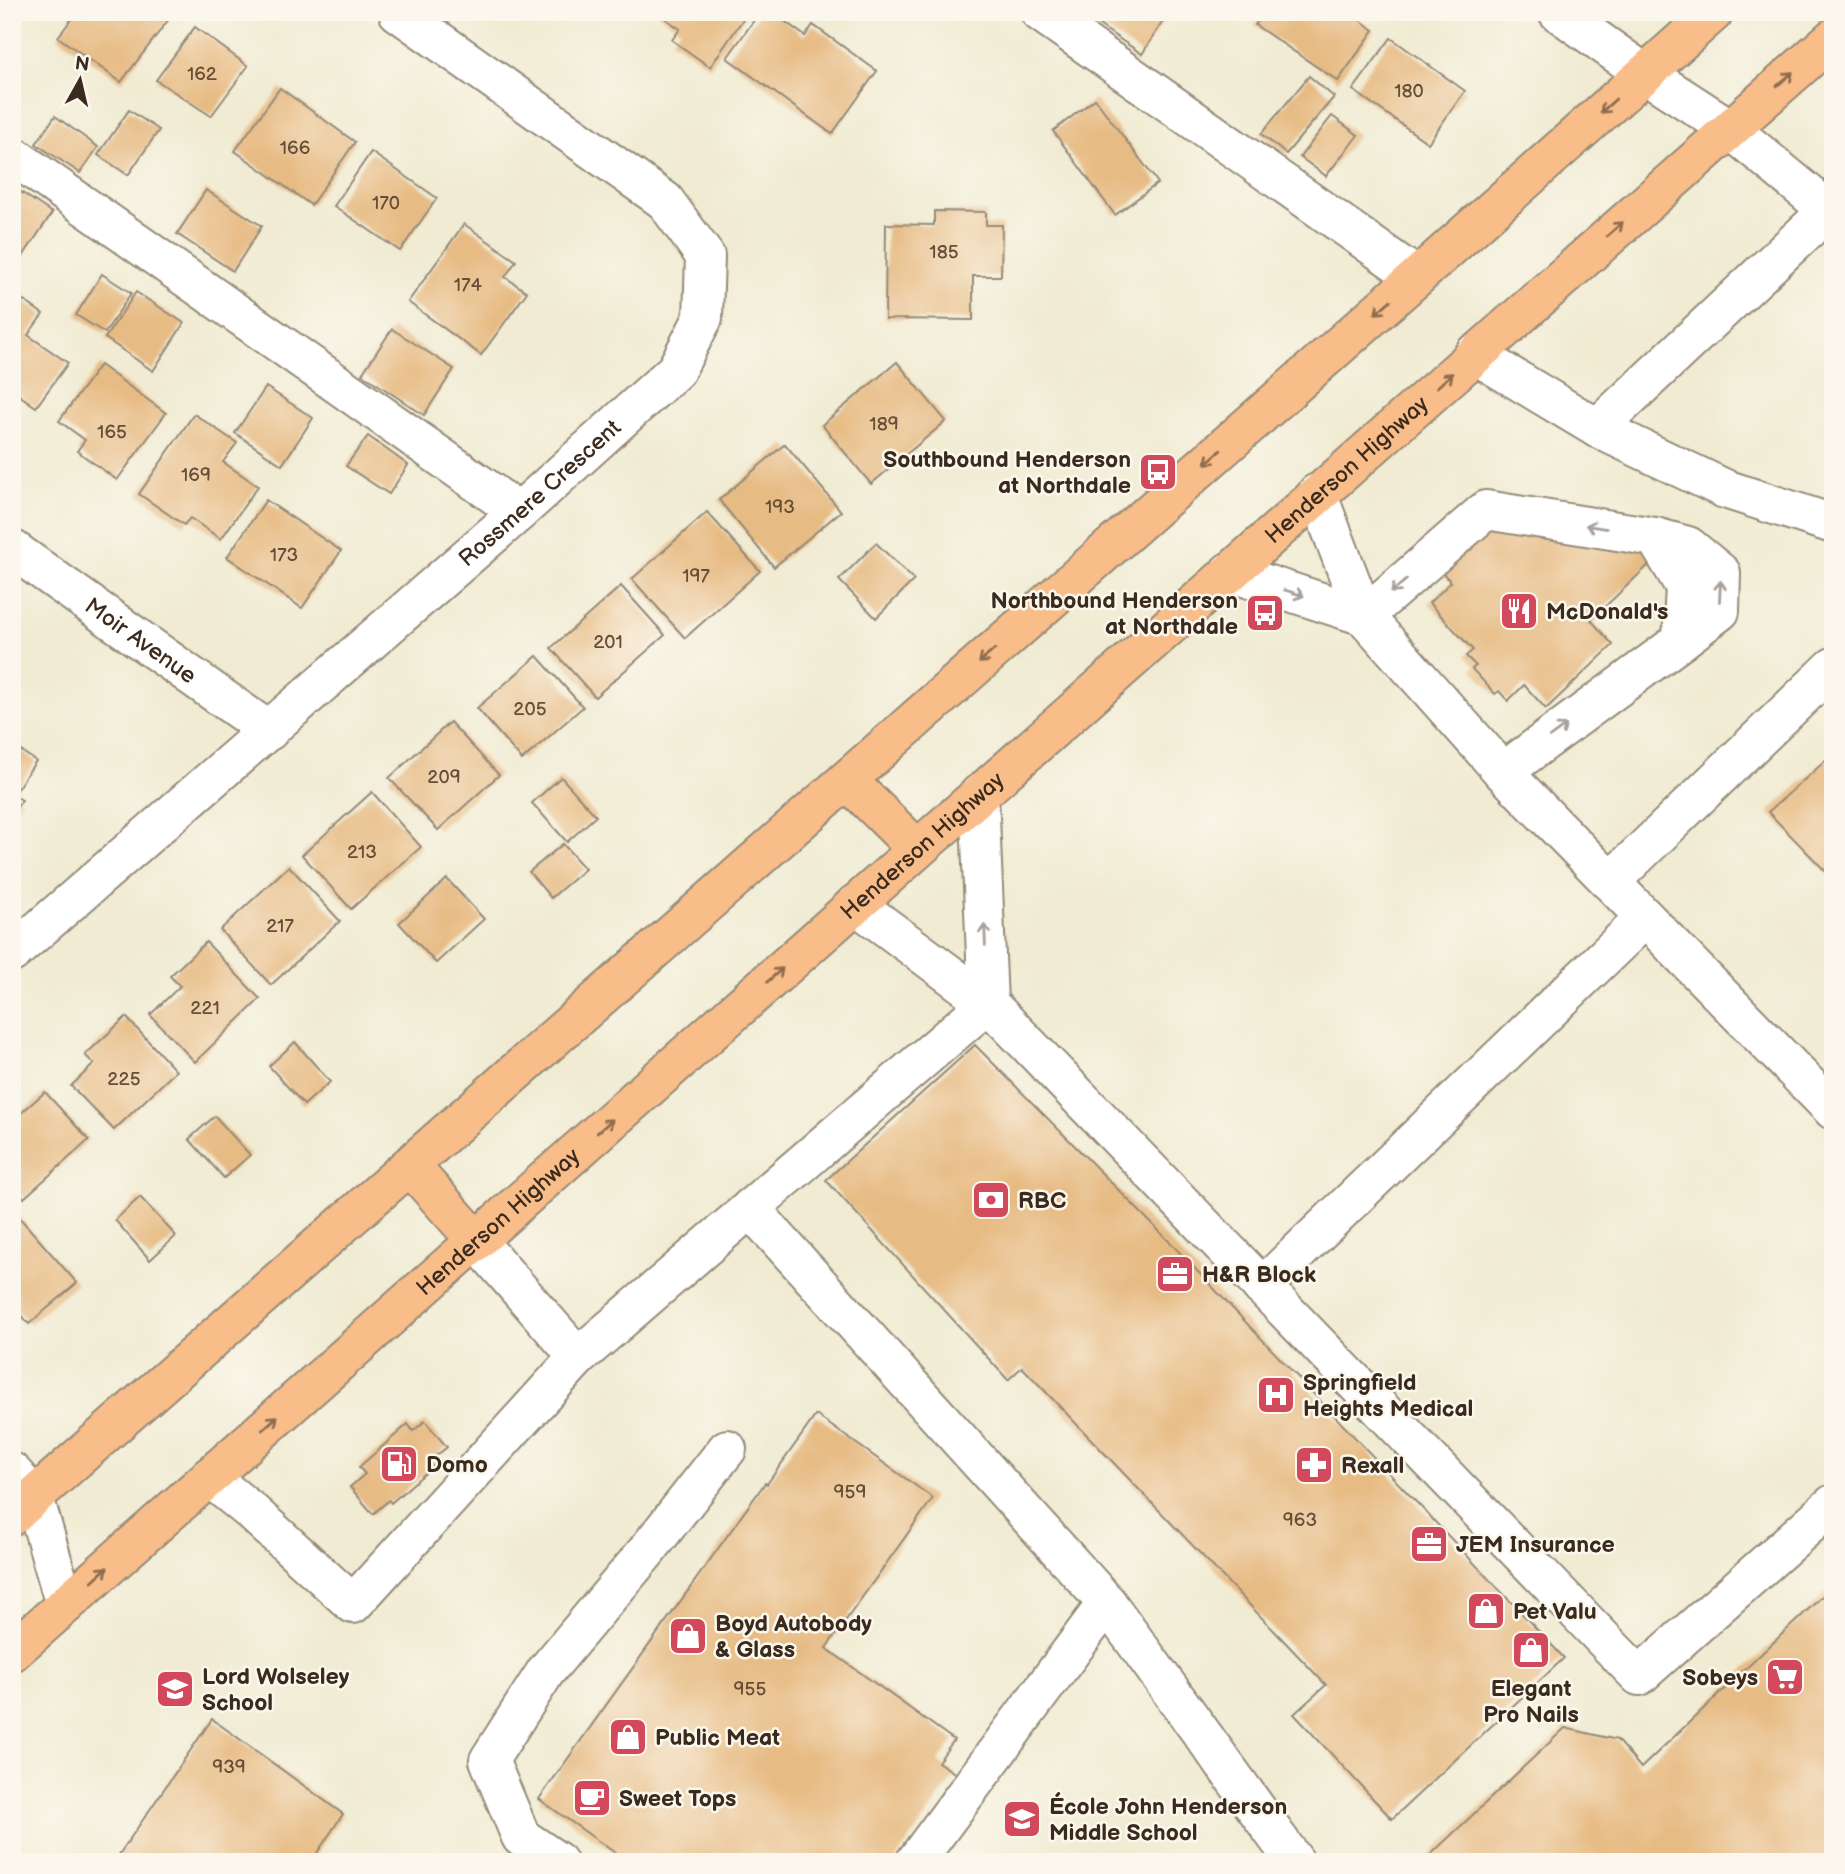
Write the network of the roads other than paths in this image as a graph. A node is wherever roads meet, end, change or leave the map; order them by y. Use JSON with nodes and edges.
{"nodes":[{"id":1,"x":398,"y":12,"type":"edge"},
{"id":2,"x":1040,"y":12,"type":"edge"},
{"id":3,"x":1558,"y":12,"type":"edge"},
{"id":4,"x":1714,"y":12,"type":"edge"},
{"id":5,"x":1833,"y":38,"type":"edge"},
{"id":6,"x":1644,"y":73,"type":"junction"},
{"id":7,"x":1729,"y":128,"type":"junction"},
{"id":8,"x":12,"y":155,"type":"edge"},
{"id":9,"x":1830,"y":208,"type":"edge"},
{"id":10,"x":1417,"y":277,"type":"junction"},
{"id":11,"x":1474,"y":354,"type":"junction"},
{"id":12,"x":1597,"y":428,"type":"junction"},
{"id":13,"x":1317,"y":493,"type":"junction"},
{"id":14,"x":519,"y":512,"type":"junction"},
{"id":15,"x":1833,"y":524,"type":"edge"},
{"id":16,"x":12,"y":550,"type":"edge"},
{"id":17,"x":1228,"y":572,"type":"junction"},
{"id":18,"x":1364,"y":616,"type":"junction"},
{"id":19,"x":1833,"y":667,"type":"edge"},
{"id":20,"x":268,"y":731,"type":"junction"},
{"id":21,"x":1503,"y":772,"type":"junction"},
{"id":22,"x":847,"y":780,"type":"junction"},
{"id":23,"x":979,"y":793,"type":"junction"},
{"id":24,"x":917,"y":849,"type":"junction"},
{"id":25,"x":1610,"y":882,"type":"junction"},
{"id":26,"x":855,"y":904,"type":"junction"},
{"id":27,"x":1645,"y":918,"type":"junction"},
{"id":28,"x":12,"y":953,"type":"edge"},
{"id":29,"x":988,"y":1003,"type":"junction"},
{"id":30,"x":1833,"y":1110,"type":"edge"},
{"id":31,"x":410,"y":1166,"type":"junction"},
{"id":32,"x":750,"y":1208,"type":"junction"},
{"id":33,"x":476,"y":1240,"type":"junction"},
{"id":34,"x":1262,"y":1287,"type":"junction"},
{"id":35,"x":578,"y":1357,"type":"junction"},
{"id":36,"x":727,"y":1449,"type":"dead end"},
{"id":37,"x":209,"y":1477,"type":"junction"},
{"id":38,"x":20,"y":1495,"type":"edge"},
{"id":39,"x":1833,"y":1504,"type":"edge"},
{"id":40,"x":1107,"y":1602,"type":"junction"},
{"id":41,"x":65,"y":1605,"type":"junction"},
{"id":42,"x":12,"y":1652,"type":"edge"},
{"id":43,"x":558,"y":1862,"type":"edge"},
{"id":44,"x":915,"y":1862,"type":"edge"},
{"id":45,"x":1295,"y":1862,"type":"edge"}],
"edges":[{"from":1,"to":14,"type":"street","name":"Rossmere Crescent"},
{"from":2,"to":10,"type":"street"},
{"from":3,"to":6,"type":"street"},
{"from":4,"to":6,"type":"main road"},
{"from":7,"to":5,"type":"main road","name":"Henderson Highway","one_way":true},
{"from":6,"to":7,"type":"street"},
{"from":6,"to":10,"type":"main road","one_way":true},
{"from":7,"to":9,"type":"street"},
{"from":11,"to":7,"type":"main road","name":"Henderson Highway","one_way":true},
{"from":8,"to":14,"type":"street"},
{"from":9,"to":12,"type":"street"},
{"from":10,"to":22,"type":"main road","one_way":true},
{"from":11,"to":12,"type":"street"},
{"from":13,"to":11,"type":"main road","name":"Henderson Highway","one_way":true},
{"from":12,"to":15,"type":"street"},
{"from":13,"to":17,"type":"main road","name":"Henderson Highway"},
{"from":13,"to":18,"type":"street"},
{"from":14,"to":20,"type":"street","name":"Rossmere Crescent"},
{"from":16,"to":20,"type":"street","name":"Moir Avenue"},
{"from":17,"to":18,"type":"street","one_way":true},
{"from":17,"to":23,"type":"main road","name":"Henderson Highway"},
{"from":18,"to":21,"type":"street"},
{"from":21,"to":18,"type":"street","one_way":true},
{"from":19,"to":25,"type":"street"},
{"from":20,"to":28,"type":"street","name":"Rossmere Crescent"},
{"from":21,"to":25,"type":"street"},
{"from":22,"to":24,"type":"main road"},
{"from":22,"to":31,"type":"main road"},
{"from":23,"to":24,"type":"main road","name":"Henderson Highway"},
{"from":29,"to":23,"type":"street","one_way":true},
{"from":24,"to":26,"type":"main road","name":"Henderson Highway"},
{"from":25,"to":27,"type":"street"},
{"from":26,"to":29,"type":"street"},
{"from":33,"to":26,"type":"main road","name":"Henderson Highway","one_way":true},
{"from":27,"to":30,"type":"street"},
{"from":27,"to":34,"type":"street"},
{"from":29,"to":32,"type":"street"},
{"from":29,"to":34,"type":"street"},
{"from":31,"to":33,"type":"main road"},
{"from":31,"to":38,"type":"main road"},
{"from":32,"to":35,"type":"street"},
{"from":32,"to":40,"type":"street"},
{"from":33,"to":35,"type":"street"},
{"from":37,"to":33,"type":"main road","name":"Henderson Highway","one_way":true},
{"from":34,"to":39,"type":"street"},
{"from":35,"to":37,"type":"street"},
{"from":36,"to":43,"type":"street"},
{"from":41,"to":37,"type":"main road","name":"Henderson Highway","one_way":true},
{"from":38,"to":41,"type":"street"},
{"from":40,"to":44,"type":"street"},
{"from":40,"to":45,"type":"street"},
{"from":41,"to":42,"type":"main road","name":"Henderson Highway"}]}
